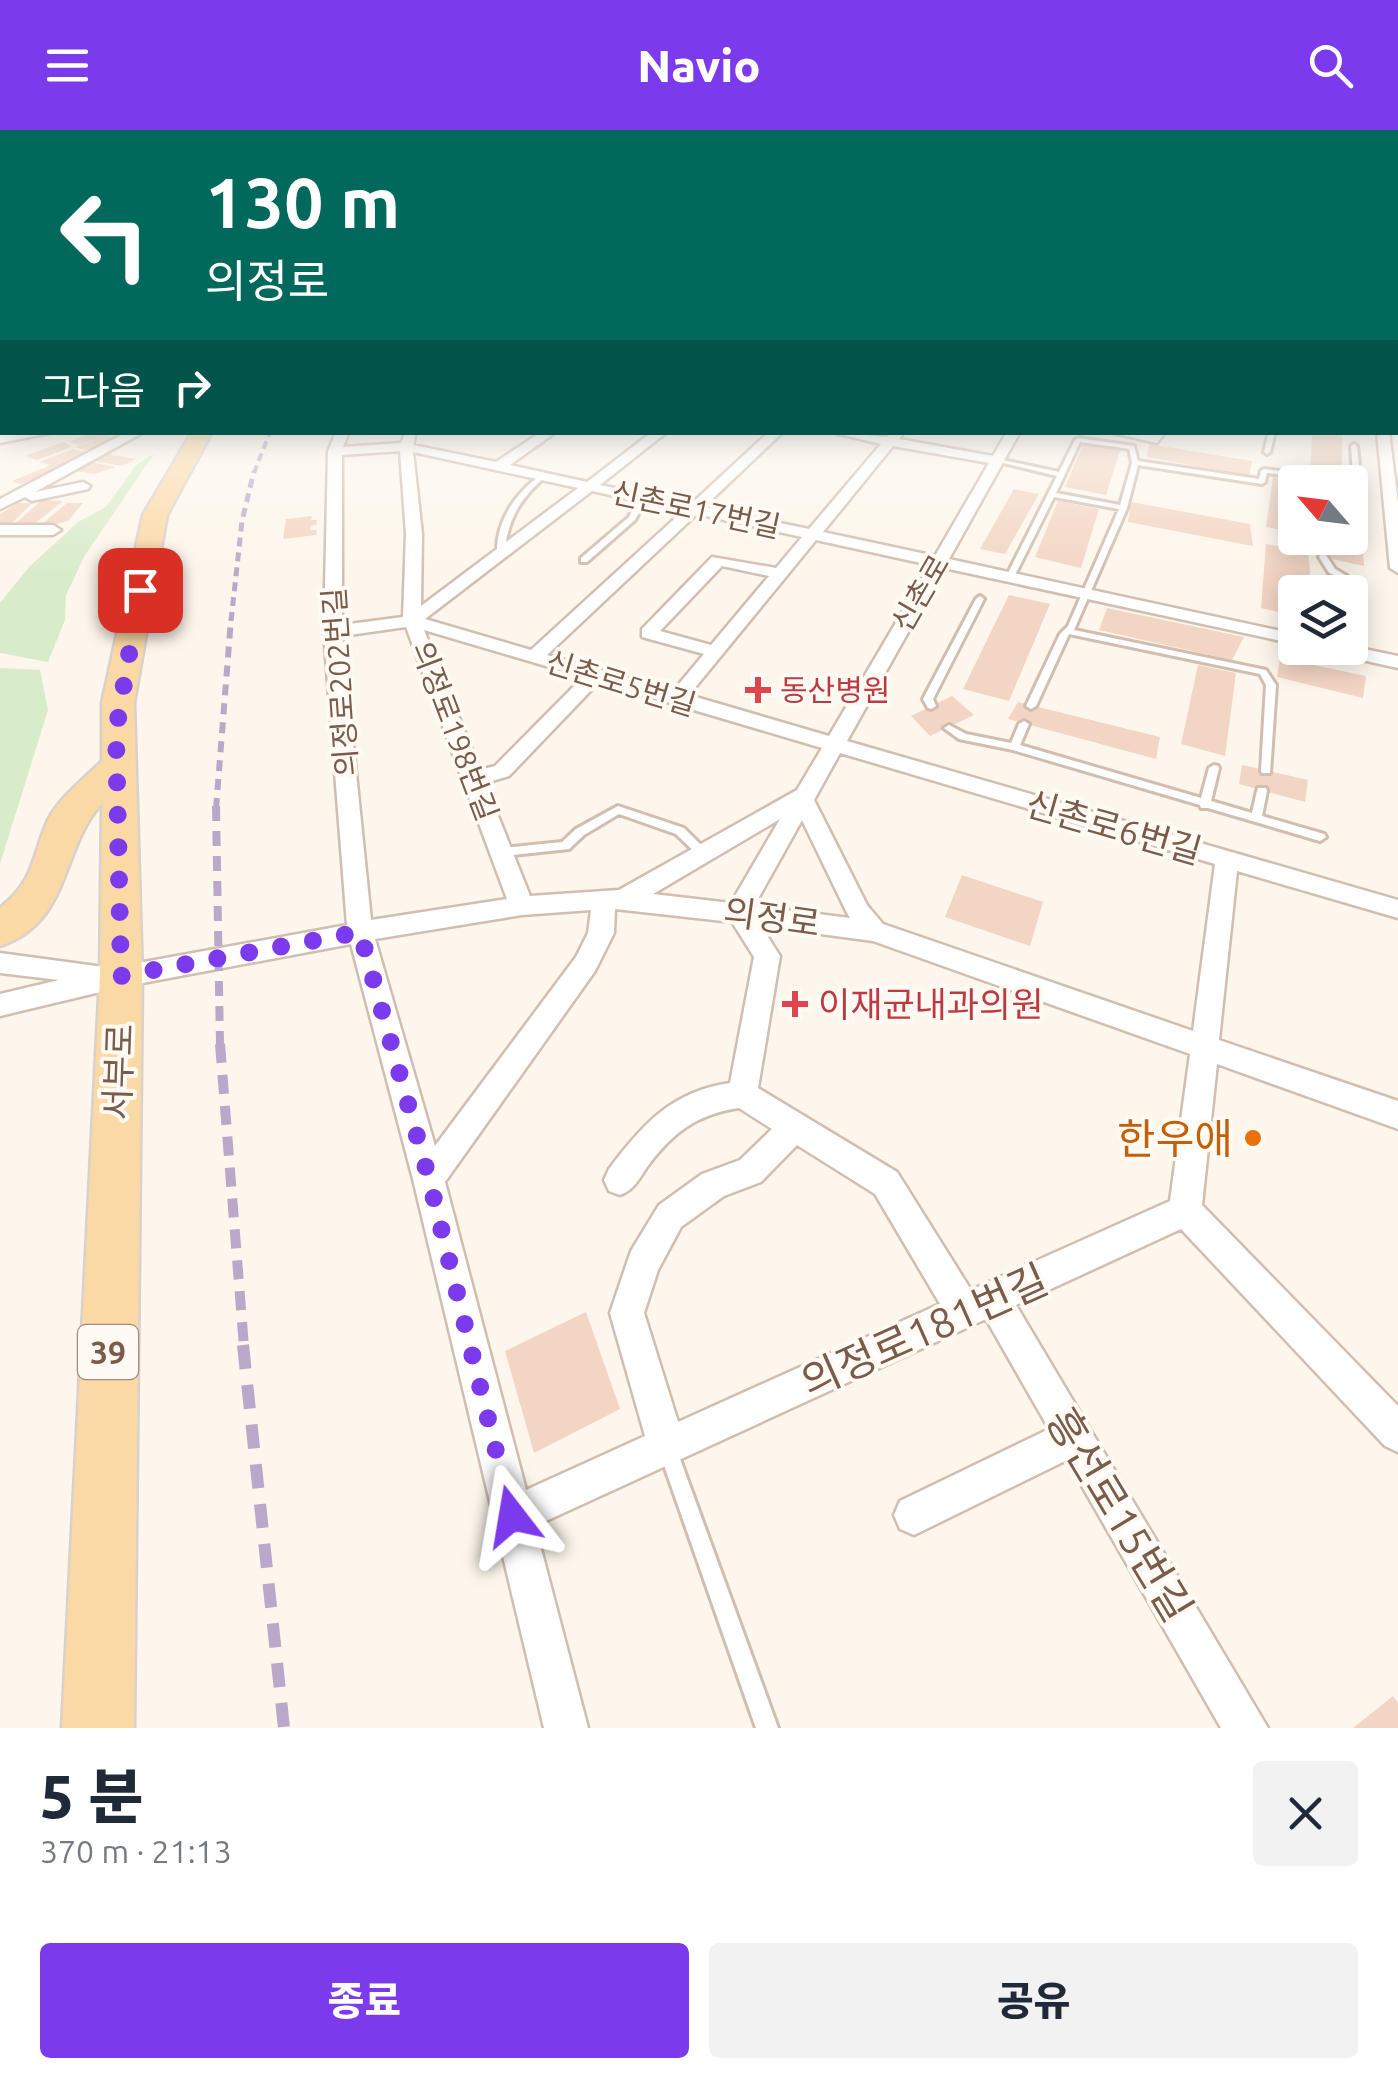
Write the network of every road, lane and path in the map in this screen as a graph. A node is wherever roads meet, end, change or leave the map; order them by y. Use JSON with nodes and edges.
{"nodes":[{"id":1,"x":27,"y":435,"type":"edge"},
{"id":2,"x":132,"y":435,"type":"edge"},
{"id":3,"x":200,"y":435,"type":"edge"},
{"id":4,"x":342,"y":435,"type":"edge"},
{"id":5,"x":546,"y":435,"type":"edge"},
{"id":6,"x":657,"y":435,"type":"edge"},
{"id":7,"x":774,"y":435,"type":"edge"},
{"id":8,"x":866,"y":435,"type":"edge"},
{"id":9,"x":1012,"y":435,"type":"edge"},
{"id":10,"x":1130,"y":435,"type":"edge"},
{"id":11,"x":1158,"y":435,"type":"edge"},
{"id":12,"x":1271,"y":435,"type":"edge"},
{"id":13,"x":1380,"y":435,"type":"edge"},
{"id":14,"x":412,"y":437,"type":"edge"},
{"id":15,"x":894,"y":437,"type":"edge"},
{"id":16,"x":0,"y":439,"type":"edge"},
{"id":17,"x":1354,"y":446,"type":"dead end"},
{"id":18,"x":335,"y":452,"type":"junction"},
{"id":19,"x":1267,"y":452,"type":"dead end"},
{"id":20,"x":998,"y":461,"type":"junction"},
{"id":21,"x":1135,"y":463,"type":"junction"},
{"id":22,"x":1355,"y":465,"type":"edge"},
{"id":23,"x":498,"y":467,"type":"junction"},
{"id":24,"x":1278,"y":472,"type":"edge"},
{"id":25,"x":543,"y":476,"type":"junction"},
{"id":26,"x":1061,"y":476,"type":"junction"},
{"id":27,"x":0,"y":484,"type":"edge"},
{"id":28,"x":83,"y":486,"type":"dead end"},
{"id":29,"x":590,"y":486,"type":"junction"},
{"id":30,"x":1052,"y":494,"type":"junction"},
{"id":31,"x":12,"y":498,"type":"edge"},
{"id":32,"x":643,"y":498,"type":"junction"},
{"id":33,"x":694,"y":508,"type":"junction"},
{"id":34,"x":1123,"y":508,"type":"junction"},
{"id":35,"x":0,"y":530,"type":"edge"},
{"id":36,"x":53,"y":530,"type":"dead end"},
{"id":37,"x":814,"y":534,"type":"junction"},
{"id":38,"x":500,"y":554,"type":"junction"},
{"id":39,"x":1322,"y":557,"type":"dead end"},
{"id":40,"x":584,"y":560,"type":"dead end"},
{"id":41,"x":939,"y":561,"type":"junction"},
{"id":42,"x":1398,"y":568,"type":"edge"},
{"id":43,"x":780,"y":574,"type":"junction"},
{"id":44,"x":1011,"y":575,"type":"junction"},
{"id":45,"x":1341,"y":575,"type":"edge"},
{"id":46,"x":1086,"y":592,"type":"junction"},
{"id":47,"x":980,"y":599,"type":"dead end"},
{"id":48,"x":412,"y":621,"type":"junction"},
{"id":49,"x":1067,"y":631,"type":"junction"},
{"id":50,"x":334,"y":632,"type":"junction"},
{"id":51,"x":1278,"y":635,"type":"edge"},
{"id":52,"x":716,"y":652,"type":"junction"},
{"id":53,"x":1368,"y":655,"type":"edge"},
{"id":54,"x":534,"y":657,"type":"junction"},
{"id":55,"x":1398,"y":662,"type":"edge"},
{"id":56,"x":596,"y":675,"type":"junction"},
{"id":57,"x":676,"y":699,"type":"junction"},
{"id":58,"x":931,"y":706,"type":"dead end"},
{"id":59,"x":1032,"y":706,"type":"dead end"},
{"id":60,"x":1024,"y":724,"type":"dead end"},
{"id":61,"x":949,"y":728,"type":"dead end"},
{"id":62,"x":830,"y":746,"type":"junction"},
{"id":63,"x":1014,"y":747,"type":"junction"},
{"id":64,"x":117,"y":764,"type":"junction"},
{"id":65,"x":1214,"y":768,"type":"dead end"},
{"id":66,"x":1266,"y":771,"type":"dead end"},
{"id":67,"x":472,"y":780,"type":"junction"},
{"id":68,"x":1262,"y":791,"type":"dead end"},
{"id":69,"x":802,"y":796,"type":"junction"},
{"id":70,"x":1205,"y":805,"type":"junction"},
{"id":71,"x":1256,"y":819,"type":"junction"},
{"id":72,"x":1320,"y":837,"type":"dead end"},
{"id":73,"x":503,"y":852,"type":"junction"},
{"id":74,"x":705,"y":855,"type":"junction"},
{"id":75,"x":1227,"y":860,"type":"junction"},
{"id":76,"x":614,"y":899,"type":"junction"},
{"id":77,"x":522,"y":906,"type":"junction"},
{"id":78,"x":1398,"y":909,"type":"edge"},
{"id":79,"x":738,"y":912,"type":"junction"},
{"id":80,"x":0,"y":930,"type":"edge"},
{"id":81,"x":874,"y":931,"type":"junction"},
{"id":82,"x":360,"y":932,"type":"junction"},
{"id":83,"x":0,"y":963,"type":"edge"},
{"id":84,"x":121,"y":976,"type":"junction"},
{"id":85,"x":0,"y":1005,"type":"edge"},
{"id":86,"x":1203,"y":1047,"type":"junction"},
{"id":87,"x":742,"y":1094,"type":"junction"},
{"id":88,"x":1398,"y":1115,"type":"edge"},
{"id":89,"x":793,"y":1126,"type":"junction"},
{"id":90,"x":429,"y":1179,"type":"junction"},
{"id":91,"x":620,"y":1180,"type":"dead end"},
{"id":92,"x":1185,"y":1211,"type":"junction"},
{"id":93,"x":979,"y":1306,"type":"junction"},
{"id":94,"x":1398,"y":1433,"type":"edge"},
{"id":95,"x":1074,"y":1437,"type":"junction"},
{"id":96,"x":666,"y":1445,"type":"junction"},
{"id":97,"x":914,"y":1515,"type":"dead end"},
{"id":98,"x":512,"y":1516,"type":"junction"},
{"id":99,"x":98,"y":1728,"type":"edge"},
{"id":100,"x":566,"y":1728,"type":"edge"},
{"id":101,"x":766,"y":1728,"type":"edge"},
{"id":102,"x":1246,"y":1728,"type":"edge"}],
"edges":[{"from":1,"to":16,"type":"street"},
{"from":2,"to":31,"type":"street"},
{"from":3,"to":64,"type":"main road","name":"서부로","number":"39"},
{"from":4,"to":18,"type":"street","name":"의정로202번길"},
{"from":5,"to":23,"type":"street"},
{"from":6,"to":29,"type":"street"},
{"from":7,"to":33,"type":"street"},
{"from":8,"to":15,"type":"street"},
{"from":9,"to":20,"type":"street","name":"신촌로"},
{"from":10,"to":11,"type":"street"},
{"from":12,"to":19,"type":"lane"},
{"from":13,"to":42,"type":"street"},
{"from":14,"to":18,"type":"street","name":"신촌로17번길"},
{"from":14,"to":23,"type":"street","name":"신촌로17번길"},
{"from":14,"to":48,"type":"street","name":"의정로198번길"},
{"from":15,"to":20,"type":"street"},
{"from":15,"to":37,"type":"street"},
{"from":17,"to":22,"type":"lane"},
{"from":18,"to":50,"type":"street","name":"의정로202번길"},
{"from":20,"to":26,"type":"lane"},
{"from":20,"to":41,"type":"street","name":"신촌로"},
{"from":21,"to":24,"type":"lane"},
{"from":21,"to":26,"type":"lane"},
{"from":21,"to":34,"type":"lane"},
{"from":23,"to":25,"type":"street","name":"신촌로17번길"},
{"from":25,"to":29,"type":"street","name":"신촌로17번길"},
{"from":25,"to":38,"type":"lane"},
{"from":26,"to":30,"type":"lane"},
{"from":27,"to":31,"type":"street"},
{"from":28,"to":31,"type":"street"},
{"from":29,"to":32,"type":"street","name":"신촌로17번길"},
{"from":29,"to":38,"type":"street"},
{"from":30,"to":34,"type":"lane"},
{"from":30,"to":44,"type":"lane"},
{"from":32,"to":33,"type":"street","name":"신촌로17번길"},
{"from":32,"to":40,"type":"lane"},
{"from":33,"to":37,"type":"street","name":"신촌로17번길"},
{"from":33,"to":54,"type":"street"},
{"from":34,"to":46,"type":"lane"},
{"from":35,"to":36,"type":"street"},
{"from":37,"to":41,"type":"street","name":"신촌로17번길"},
{"from":37,"to":43,"type":"street"},
{"from":38,"to":48,"type":"street"},
{"from":39,"to":45,"type":"lane"},
{"from":41,"to":44,"type":"street","name":"신촌로17번길"},
{"from":41,"to":62,"type":"street","name":"신촌로"},
{"from":43,"to":52,"type":"street"},
{"from":43,"to":52,"type":"street"},
{"from":44,"to":46,"type":"street","name":"신촌로17번길"},
{"from":46,"to":49,"type":"lane"},
{"from":46,"to":51,"type":"street","name":"신촌로17번길"},
{"from":47,"to":58,"type":"lane"},
{"from":48,"to":50,"type":"street"},
{"from":48,"to":54,"type":"street","name":"신촌로5번길"},
{"from":48,"to":67,"type":"street","name":"의정로198번길"},
{"from":49,"to":59,"type":"lane"},
{"from":49,"to":66,"type":"lane"},
{"from":50,"to":82,"type":"street","name":"의정로202번길"},
{"from":52,"to":57,"type":"street"},
{"from":53,"to":55,"type":"street"},
{"from":54,"to":56,"type":"street","name":"신촌로5번길"},
{"from":56,"to":57,"type":"street","name":"신촌로5번길"},
{"from":56,"to":67,"type":"street"},
{"from":57,"to":62,"type":"street","name":"신촌로5번길"},
{"from":60,"to":63,"type":"lane"},
{"from":61,"to":63,"type":"lane"},
{"from":62,"to":69,"type":"street","name":"신촌로"},
{"from":62,"to":75,"type":"street","name":"신촌로6번길"},
{"from":63,"to":70,"type":"lane"},
{"from":64,"to":80,"type":"main road"},
{"from":64,"to":84,"type":"main road","name":"서부로","number":"39"},
{"from":65,"to":70,"type":"lane"},
{"from":67,"to":73,"type":"street","name":"의정로198번길"},
{"from":68,"to":71,"type":"lane"},
{"from":69,"to":74,"type":"street"},
{"from":69,"to":79,"type":"street","name":"신촌로"},
{"from":69,"to":81,"type":"street"},
{"from":70,"to":71,"type":"lane"},
{"from":71,"to":72,"type":"lane"},
{"from":73,"to":74,"type":"lane"},
{"from":73,"to":77,"type":"street","name":"의정로198번길"},
{"from":74,"to":76,"type":"street"},
{"from":75,"to":78,"type":"street","name":"신촌로6번길"},
{"from":75,"to":86,"type":"street"},
{"from":76,"to":77,"type":"street","name":"의정로"},
{"from":76,"to":79,"type":"street","name":"의정로"},
{"from":76,"to":90,"type":"street"},
{"from":77,"to":82,"type":"street","name":"의정로"},
{"from":79,"to":81,"type":"street","name":"의정로"},
{"from":79,"to":87,"type":"street"},
{"from":81,"to":86,"type":"street","name":"의정로"},
{"from":82,"to":84,"type":"street","name":"의정로"},
{"from":82,"to":90,"type":"street","name":"의정로202번길"},
{"from":83,"to":84,"type":"street"},
{"from":84,"to":85,"type":"street"},
{"from":84,"to":99,"type":"main road","name":"서부로","number":"39"},
{"from":86,"to":88,"type":"street","name":"의정로"},
{"from":86,"to":92,"type":"street"},
{"from":87,"to":89,"type":"street","name":"흥선로15번길"},
{"from":87,"to":91,"type":"street"},
{"from":89,"to":93,"type":"street","name":"흥선로15번길"},
{"from":89,"to":96,"type":"street"},
{"from":90,"to":98,"type":"street","name":"의정로202번길"},
{"from":92,"to":93,"type":"street","name":"의정로181번길"},
{"from":92,"to":94,"type":"street"},
{"from":93,"to":95,"type":"street","name":"흥선로15번길"},
{"from":93,"to":96,"type":"street","name":"의정로181번길"},
{"from":95,"to":97,"type":"street"},
{"from":95,"to":102,"type":"street","name":"흥선로15번길"},
{"from":96,"to":98,"type":"street","name":"의정로181번길"},
{"from":96,"to":101,"type":"lane"},
{"from":98,"to":100,"type":"street","name":"의정로202번길"}]}
